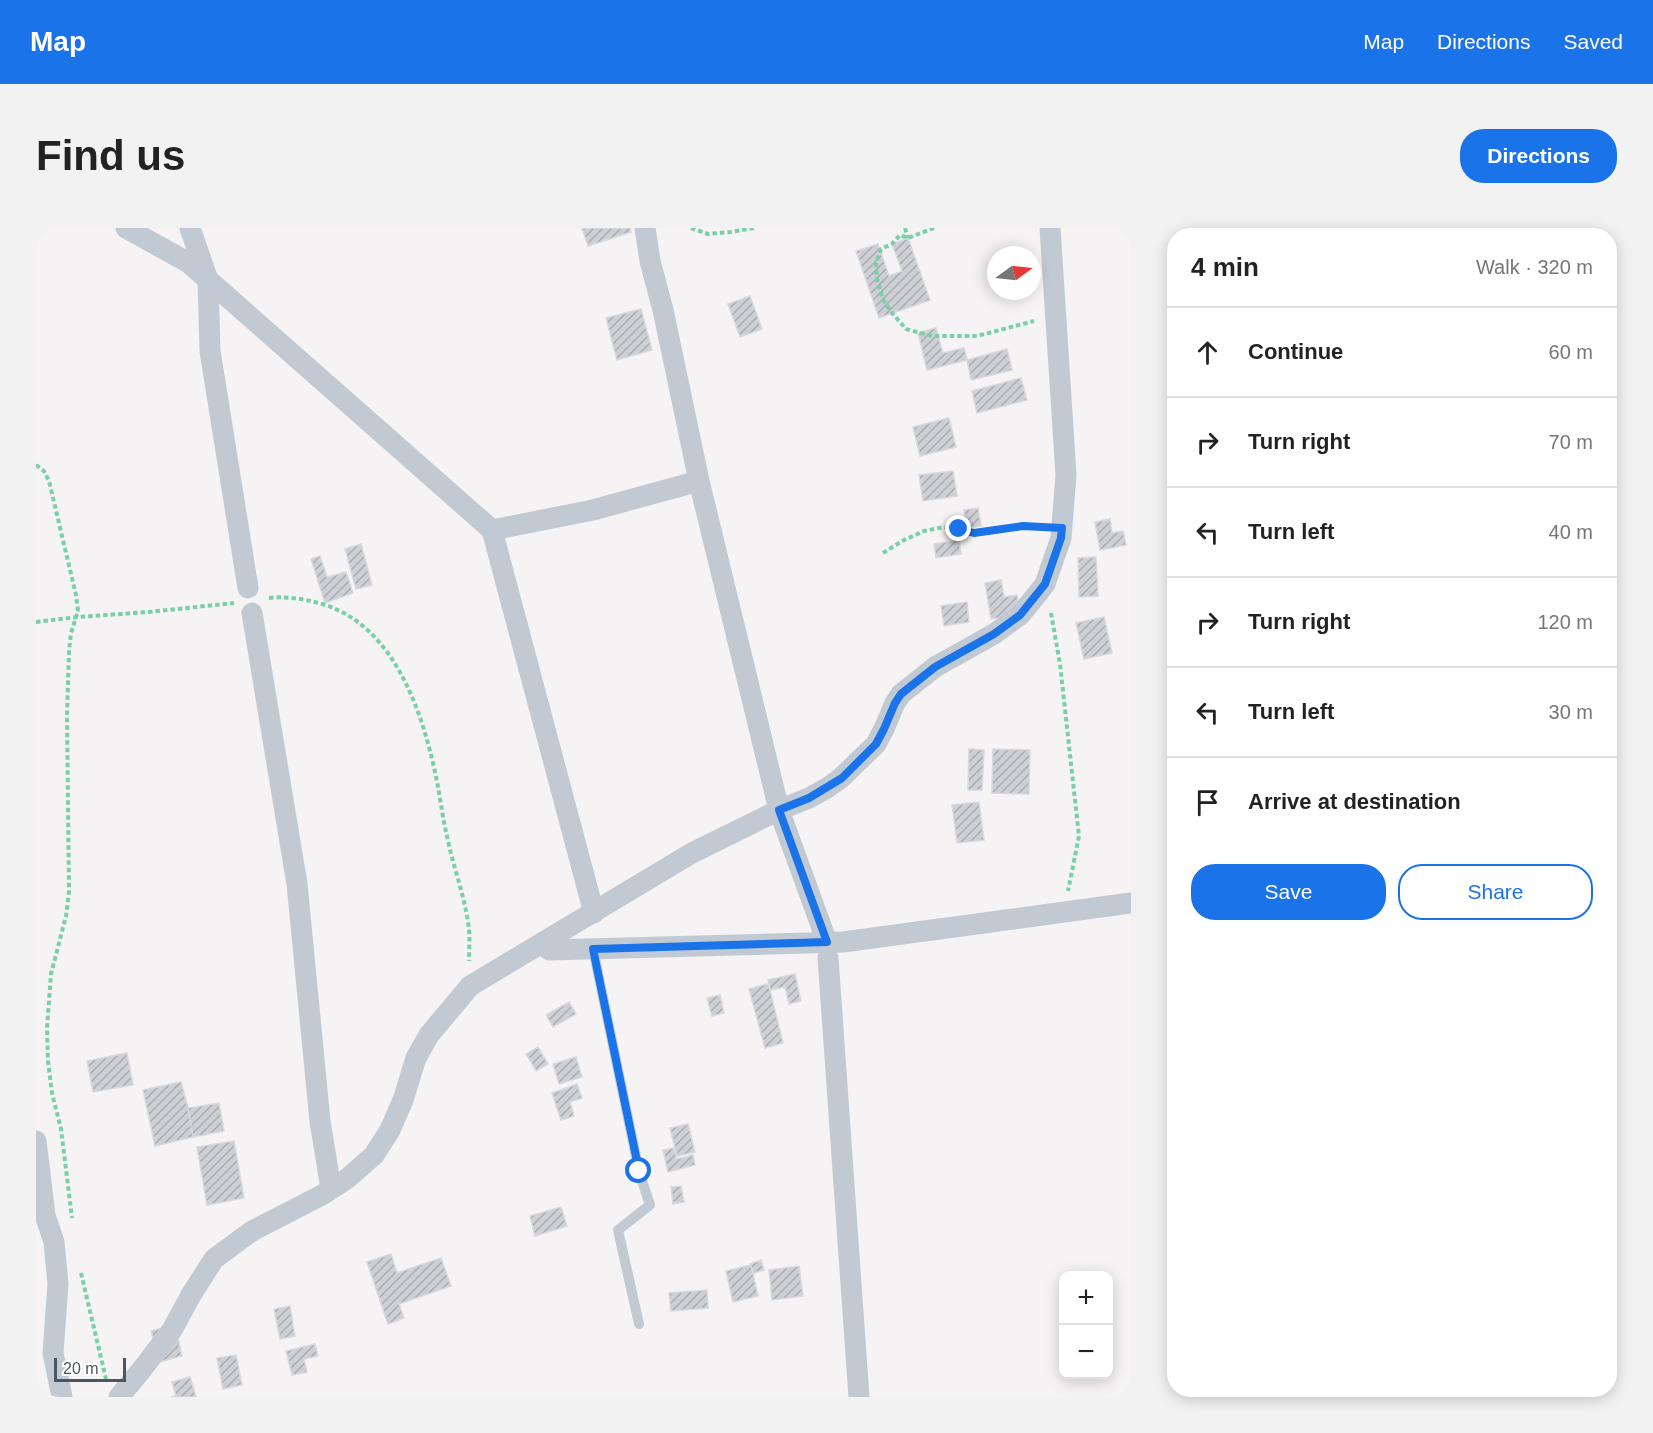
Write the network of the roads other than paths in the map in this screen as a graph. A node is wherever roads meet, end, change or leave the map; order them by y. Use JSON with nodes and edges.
{"nodes":[{"id":1,"x":126,"y":228,"type":"edge"},
{"id":2,"x":190,"y":228,"type":"edge"},
{"id":3,"x":645,"y":228,"type":"edge"},
{"id":4,"x":1050,"y":228,"type":"edge"},
{"id":5,"x":208,"y":280,"type":"junction"},
{"id":6,"x":699,"y":481,"type":"junction"},
{"id":7,"x":492,"y":530,"type":"junction"},
{"id":8,"x":779,"y":810,"type":"junction"},
{"id":9,"x":1131,"y":903,"type":"edge"},
{"id":10,"x":594,"y":913,"type":"junction"},
{"id":11,"x":593,"y":949,"type":"junction"},
{"id":12,"x":549,"y":950,"type":"dead end"},
{"id":13,"x":828,"y":950,"type":"junction"},
{"id":14,"x":36,"y":1141,"type":"edge"},
{"id":15,"x":332,"y":1189,"type":"junction"},
{"id":16,"x":639,"y":1324,"type":"dead end"},
{"id":17,"x":113,"y":1392,"type":"edge"},
{"id":18,"x":62,"y":1397,"type":"edge"},
{"id":19,"x":859,"y":1397,"type":"edge"}],
"edges":[{"from":1,"to":5,"type":"street"},
{"from":2,"to":5,"type":"street"},
{"from":3,"to":6,"type":"street"},
{"from":4,"to":8,"type":"street"},
{"from":5,"to":7,"type":"street"},
{"from":5,"to":15,"type":"street"},
{"from":6,"to":7,"type":"street"},
{"from":6,"to":8,"type":"street"},
{"from":7,"to":10,"type":"street"},
{"from":8,"to":10,"type":"street"},
{"from":8,"to":13,"type":"street"},
{"from":9,"to":13,"type":"street"},
{"from":10,"to":15,"type":"street"},
{"from":11,"to":12,"type":"street"},
{"from":11,"to":13,"type":"street"},
{"from":11,"to":16,"type":"lane"},
{"from":13,"to":19,"type":"street"},
{"from":14,"to":18,"type":"street"},
{"from":15,"to":17,"type":"street"}]}
